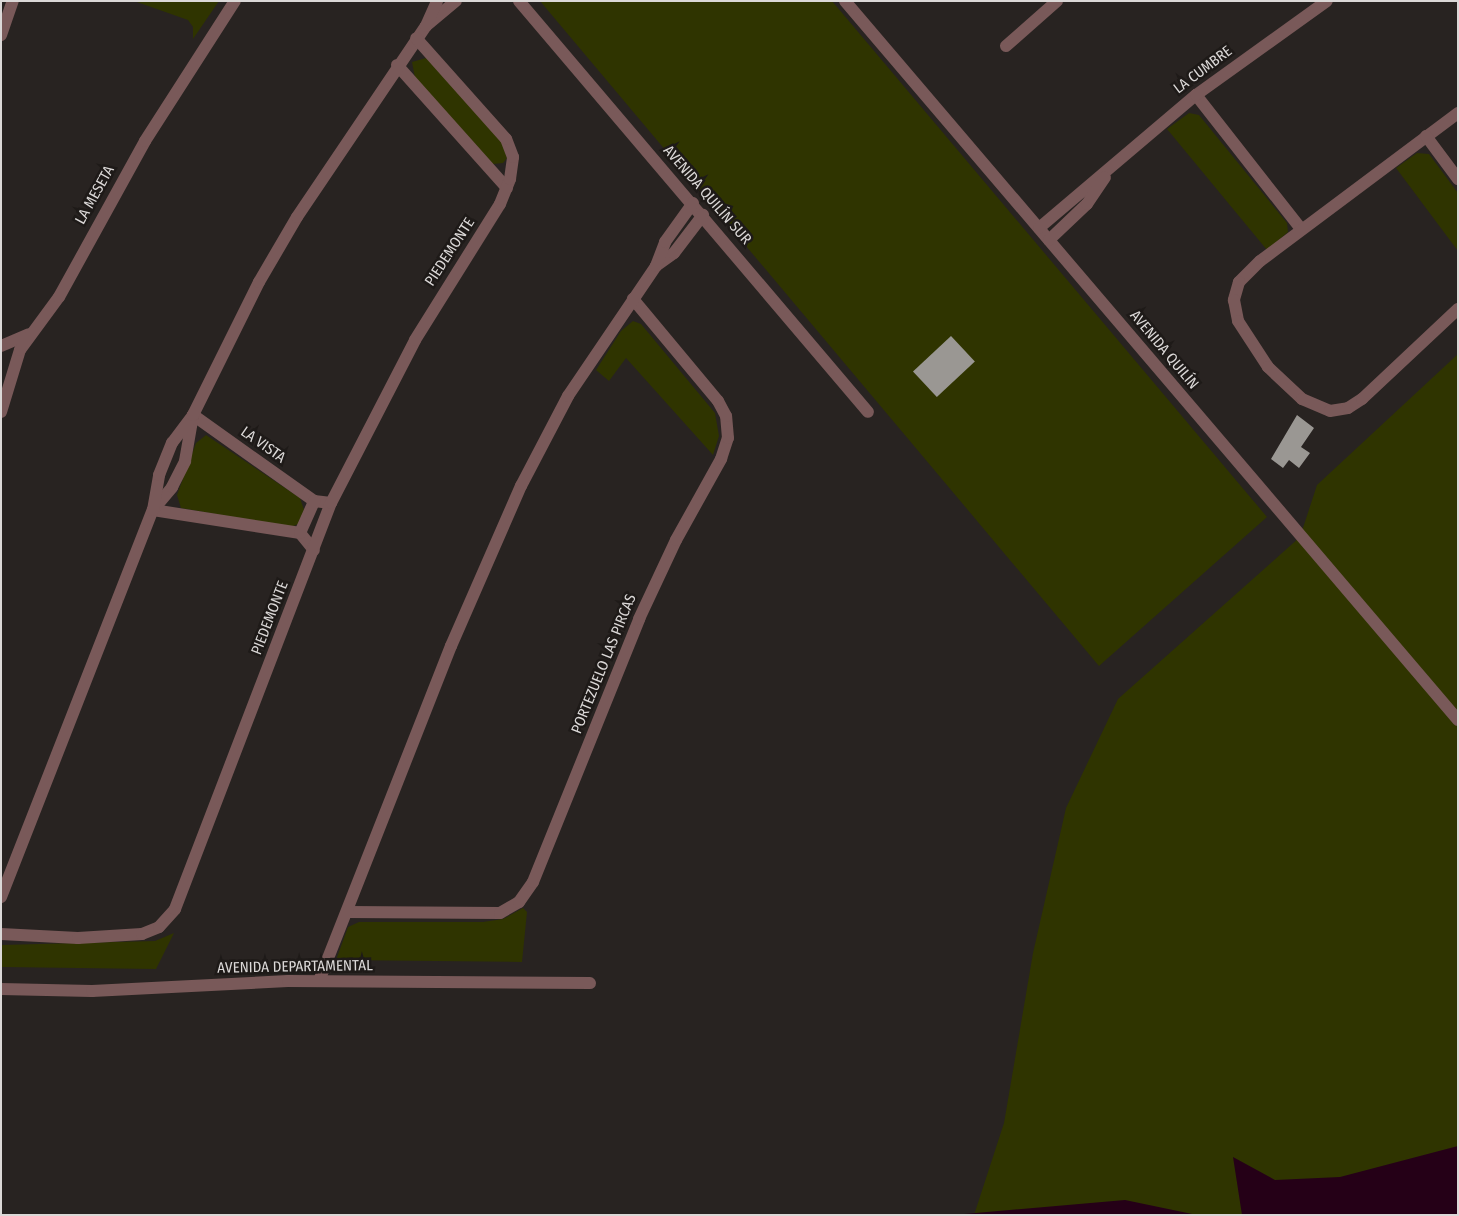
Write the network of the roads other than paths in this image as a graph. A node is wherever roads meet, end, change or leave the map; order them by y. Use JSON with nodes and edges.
{"nodes":[{"id":1,"x":13,"y":1,"type":"edge"},
{"id":2,"x":234,"y":1,"type":"edge"},
{"id":3,"x":438,"y":1,"type":"edge"},
{"id":4,"x":456,"y":1,"type":"edge"},
{"id":5,"x":518,"y":1,"type":"edge"},
{"id":6,"x":845,"y":1,"type":"edge"},
{"id":7,"x":1057,"y":1,"type":"edge"},
{"id":8,"x":1327,"y":1,"type":"edge"},
{"id":9,"x":426,"y":26,"type":"junction"},
{"id":10,"x":1,"y":35,"type":"edge"},
{"id":11,"x":416,"y":38,"type":"junction"},
{"id":12,"x":1006,"y":46,"type":"dead end"},
{"id":13,"x":397,"y":65,"type":"junction"},
{"id":14,"x":1196,"y":95,"type":"junction"},
{"id":15,"x":1458,"y":113,"type":"edge"},
{"id":16,"x":1426,"y":136,"type":"junction"},
{"id":17,"x":1107,"y":174,"type":"junction"},
{"id":18,"x":1458,"y":179,"type":"edge"},
{"id":19,"x":507,"y":188,"type":"junction"},
{"id":20,"x":693,"y":202,"type":"junction"},
{"id":21,"x":703,"y":215,"type":"junction"},
{"id":22,"x":1039,"y":228,"type":"junction"},
{"id":23,"x":1301,"y":229,"type":"junction"},
{"id":24,"x":1049,"y":240,"type":"junction"},
{"id":25,"x":656,"y":266,"type":"junction"},
{"id":26,"x":633,"y":299,"type":"junction"},
{"id":27,"x":1458,"y":309,"type":"edge"},
{"id":28,"x":32,"y":332,"type":"junction"},
{"id":29,"x":1,"y":346,"type":"edge"},
{"id":30,"x":1,"y":412,"type":"edge"},
{"id":31,"x":868,"y":412,"type":"dead end"},
{"id":32,"x":192,"y":415,"type":"junction"},
{"id":33,"x":314,"y":501,"type":"junction"},
{"id":34,"x":331,"y":503,"type":"junction"},
{"id":35,"x":153,"y":510,"type":"junction"},
{"id":36,"x":300,"y":533,"type":"junction"},
{"id":37,"x":314,"y":550,"type":"junction"},
{"id":38,"x":1458,"y":720,"type":"edge"},
{"id":39,"x":1,"y":898,"type":"edge"},
{"id":40,"x":347,"y":912,"type":"junction"},
{"id":41,"x":1,"y":934,"type":"edge"},
{"id":42,"x":319,"y":981,"type":"junction"},
{"id":43,"x":590,"y":984,"type":"dead end"},
{"id":44,"x":1,"y":989,"type":"edge"}],
"edges":[{"from":1,"to":10,"type":"street"},
{"from":2,"to":28,"type":"street","name":"LA MESETA"},
{"from":3,"to":9,"type":"street"},
{"from":4,"to":9,"type":"street"},
{"from":5,"to":20,"type":"street","name":"AVENIDA QUILÍN SUR"},
{"from":6,"to":22,"type":"street","name":"AVENIDA QUILÍN"},
{"from":7,"to":12,"type":"street"},
{"from":8,"to":14,"type":"street","name":"LA CUMBRE"},
{"from":9,"to":11,"type":"street"},
{"from":11,"to":13,"type":"street"},
{"from":11,"to":19,"type":"street","name":"PIEDEMONTE"},
{"from":13,"to":19,"type":"street"},
{"from":13,"to":32,"type":"street"},
{"from":14,"to":17,"type":"street","name":"LA CUMBRE"},
{"from":14,"to":23,"type":"street"},
{"from":15,"to":16,"type":"street"},
{"from":16,"to":18,"type":"street"},
{"from":16,"to":23,"type":"street"},
{"from":17,"to":22,"type":"street","name":"LA CUMBRE"},
{"from":17,"to":24,"type":"street","name":"LA CUMBRE"},
{"from":19,"to":34,"type":"street","name":"PIEDEMONTE"},
{"from":20,"to":21,"type":"street","name":"AVENIDA QUILÍN SUR"},
{"from":20,"to":25,"type":"street"},
{"from":21,"to":25,"type":"street"},
{"from":21,"to":31,"type":"street","name":"AVENIDA QUILÍN SUR"},
{"from":22,"to":24,"type":"street","name":"AVENIDA QUILÍN"},
{"from":23,"to":27,"type":"street"},
{"from":24,"to":38,"type":"street","name":"AVENIDA QUILÍN"},
{"from":25,"to":26,"type":"street"},
{"from":26,"to":40,"type":"street"},
{"from":26,"to":40,"type":"street","name":"PORTEZUELO LAS PIRCAS"},
{"from":28,"to":29,"type":"street"},
{"from":28,"to":30,"type":"street","name":"LA MESETA"},
{"from":32,"to":33,"type":"street","name":"LA VISTA"},
{"from":32,"to":35,"type":"street"},
{"from":32,"to":35,"type":"street"},
{"from":33,"to":34,"type":"street","name":"LA VISTA"},
{"from":33,"to":36,"type":"street"},
{"from":34,"to":37,"type":"street","name":"PIEDEMONTE"},
{"from":35,"to":36,"type":"street"},
{"from":35,"to":39,"type":"street"},
{"from":36,"to":37,"type":"street"},
{"from":37,"to":41,"type":"street","name":"PIEDEMONTE"},
{"from":40,"to":42,"type":"street"},
{"from":42,"to":43,"type":"street","name":"AVENIDA DEPARTAMENTAL"},
{"from":42,"to":44,"type":"street","name":"AVENIDA DEPARTAMENTAL"}]}
